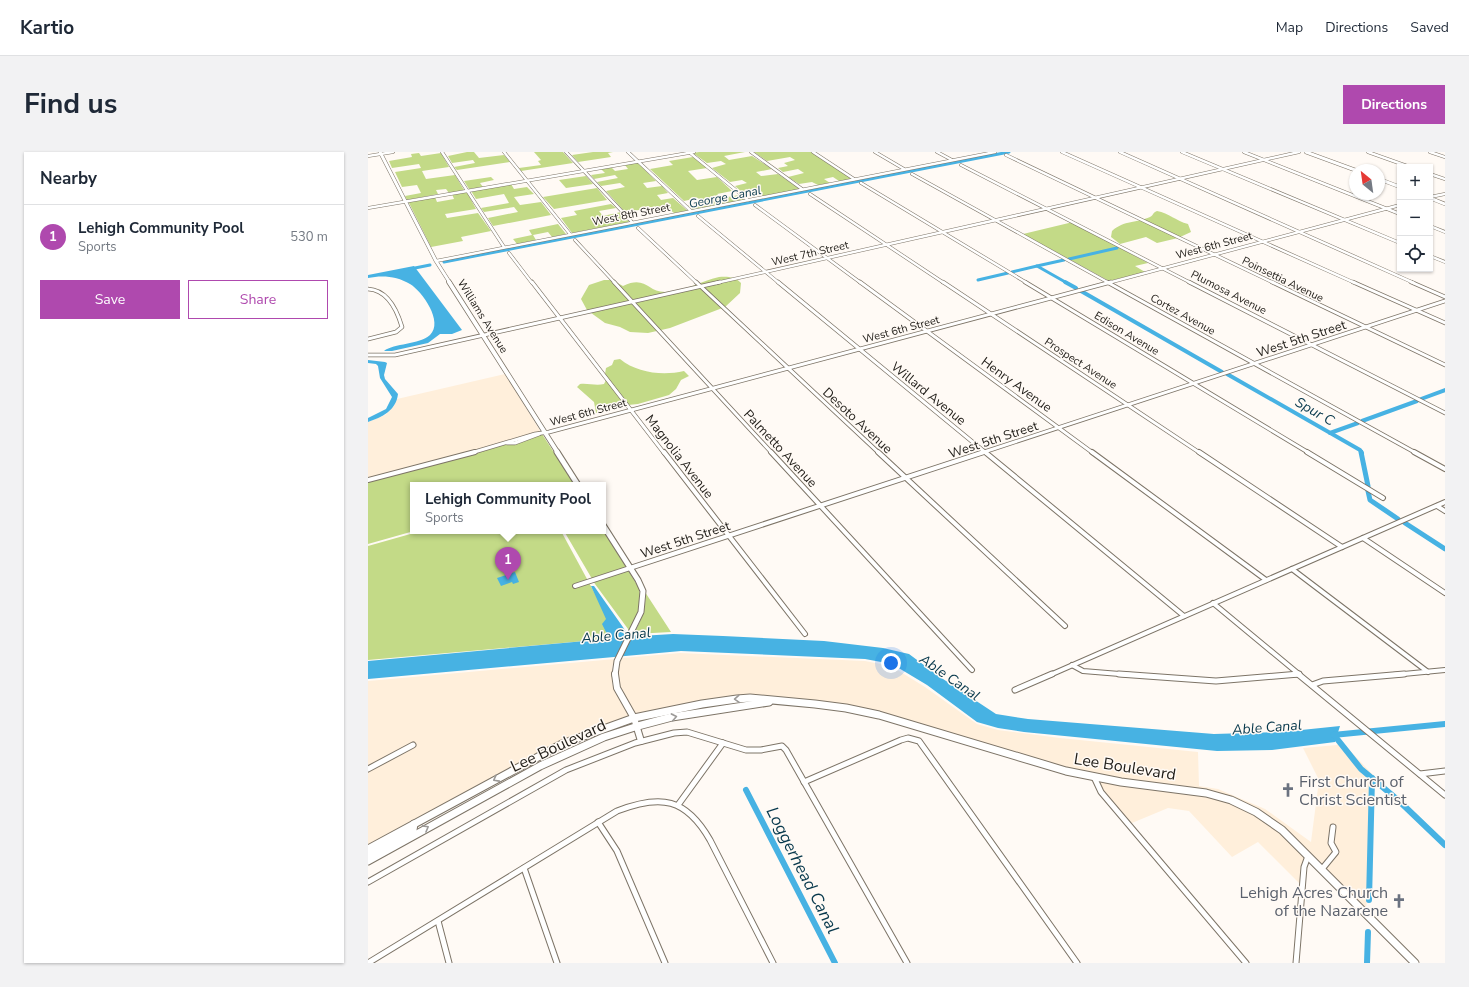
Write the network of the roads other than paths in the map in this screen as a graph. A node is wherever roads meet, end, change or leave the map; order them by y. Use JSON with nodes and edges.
{"nodes":[{"id":1,"x":393,"y":152,"type":"edge"},
{"id":2,"x":442,"y":152,"type":"edge"},
{"id":3,"x":504,"y":152,"type":"edge"},
{"id":4,"x":566,"y":152,"type":"edge"},
{"id":5,"x":628,"y":152,"type":"edge"},
{"id":6,"x":690,"y":152,"type":"edge"},
{"id":7,"x":694,"y":152,"type":"edge"},
{"id":8,"x":751,"y":152,"type":"edge"},
{"id":9,"x":813,"y":152,"type":"edge"},
{"id":10,"x":875,"y":152,"type":"edge"},
{"id":11,"x":937,"y":152,"type":"edge"},
{"id":12,"x":995,"y":152,"type":"edge"},
{"id":13,"x":1062,"y":152,"type":"edge"},
{"id":14,"x":1120,"y":152,"type":"edge"},
{"id":15,"x":1182,"y":152,"type":"edge"},
{"id":16,"x":1244,"y":152,"type":"edge"},
{"id":17,"x":1299,"y":152,"type":"edge"},
{"id":18,"x":1306,"y":152,"type":"edge"},
{"id":19,"x":1368,"y":152,"type":"edge"},
{"id":20,"x":1430,"y":152,"type":"edge"},
{"id":21,"x":381,"y":153,"type":"edge"},
{"id":22,"x":1006,"y":155,"type":"dead end"},
{"id":23,"x":368,"y":156,"type":"edge"},
{"id":24,"x":1445,"y":157,"type":"edge"},
{"id":25,"x":952,"y":160,"type":"junction"},
{"id":26,"x":1264,"y":160,"type":"junction"},
{"id":27,"x":638,"y":162,"type":"junction"},
{"id":28,"x":1402,"y":164,"type":"edge"},
{"id":29,"x":961,"y":165,"type":"dead end"},
{"id":30,"x":1349,"y":168,"type":"edge"},
{"id":31,"x":1222,"y":169,"type":"junction"},
{"id":32,"x":904,"y":170,"type":"junction"},
{"id":33,"x":584,"y":171,"type":"junction"},
{"id":34,"x":912,"y":174,"type":"dead end"},
{"id":35,"x":1433,"y":175,"type":"edge"},
{"id":36,"x":1179,"y":178,"type":"junction"},
{"id":37,"x":854,"y":179,"type":"junction"},
{"id":38,"x":1445,"y":179,"type":"edge"},
{"id":39,"x":527,"y":181,"type":"junction"},
{"id":40,"x":1385,"y":181,"type":"edge"},
{"id":41,"x":861,"y":183,"type":"dead end"},
{"id":42,"x":1397,"y":186,"type":"edge"},
{"id":43,"x":1141,"y":187,"type":"junction"},
{"id":44,"x":802,"y":189,"type":"junction"},
{"id":45,"x":467,"y":191,"type":"junction"},
{"id":46,"x":810,"y":194,"type":"dead end"},
{"id":47,"x":1445,"y":194,"type":"edge"},
{"id":48,"x":1433,"y":197,"type":"edge"},
{"id":49,"x":1094,"y":198,"type":"junction"},
{"id":50,"x":1433,"y":199,"type":"edge"},
{"id":51,"x":748,"y":200,"type":"junction"},
{"id":52,"x":406,"y":201,"type":"junction"},
{"id":53,"x":1445,"y":204,"type":"edge"},
{"id":54,"x":755,"y":205,"type":"dead end"},
{"id":55,"x":1397,"y":206,"type":"edge"},
{"id":56,"x":368,"y":208,"type":"edge"},
{"id":57,"x":1046,"y":208,"type":"junction"},
{"id":58,"x":1387,"y":209,"type":"junction"},
{"id":59,"x":691,"y":211,"type":"junction"},
{"id":60,"x":1397,"y":213,"type":"edge"},
{"id":61,"x":698,"y":216,"type":"dead end"},
{"id":62,"x":995,"y":220,"type":"junction"},
{"id":63,"x":1344,"y":220,"type":"junction"},
{"id":64,"x":632,"y":222,"type":"junction"},
{"id":65,"x":1433,"y":227,"type":"edge"},
{"id":66,"x":638,"y":228,"type":"dead end"},
{"id":67,"x":942,"y":232,"type":"junction"},
{"id":68,"x":1299,"y":232,"type":"junction"},
{"id":69,"x":1445,"y":232,"type":"edge"},
{"id":70,"x":570,"y":234,"type":"junction"},
{"id":71,"x":575,"y":240,"type":"dead end"},
{"id":72,"x":1263,"y":242,"type":"junction"},
{"id":73,"x":1397,"y":242,"type":"edge"},
{"id":74,"x":886,"y":244,"type":"junction"},
{"id":75,"x":504,"y":247,"type":"junction"},
{"id":76,"x":509,"y":253,"type":"dead end"},
{"id":77,"x":1214,"y":254,"type":"junction"},
{"id":78,"x":1433,"y":257,"type":"edge"},
{"id":79,"x":827,"y":258,"type":"junction"},
{"id":80,"x":436,"y":261,"type":"junction"},
{"id":81,"x":1445,"y":262,"type":"edge"},
{"id":82,"x":1163,"y":268,"type":"junction"},
{"id":83,"x":766,"y":272,"type":"junction"},
{"id":84,"x":1108,"y":283,"type":"junction"},
{"id":85,"x":701,"y":286,"type":"junction"},
{"id":86,"x":368,"y":289,"type":"edge"},
{"id":87,"x":1445,"y":297,"type":"edge"},
{"id":88,"x":1051,"y":298,"type":"junction"},
{"id":89,"x":1445,"y":301,"type":"edge"},
{"id":90,"x":632,"y":302,"type":"junction"},
{"id":91,"x":1417,"y":310,"type":"junction"},
{"id":92,"x":991,"y":314,"type":"junction"},
{"id":93,"x":560,"y":318,"type":"junction"},
{"id":94,"x":1445,"y":323,"type":"edge"},
{"id":95,"x":1366,"y":327,"type":"junction"},
{"id":96,"x":927,"y":331,"type":"junction"},
{"id":97,"x":483,"y":335,"type":"junction"},
{"id":98,"x":368,"y":339,"type":"edge"},
{"id":99,"x":1312,"y":345,"type":"junction"},
{"id":100,"x":860,"y":349,"type":"junction"},
{"id":101,"x":368,"y":354,"type":"edge"},
{"id":102,"x":1254,"y":364,"type":"junction"},
{"id":103,"x":1445,"y":365,"type":"edge"},
{"id":104,"x":788,"y":368,"type":"junction"},
{"id":105,"x":1193,"y":384,"type":"junction"},
{"id":106,"x":712,"y":388,"type":"junction"},
{"id":107,"x":1128,"y":405,"type":"junction"},
{"id":108,"x":631,"y":410,"type":"junction"},
{"id":109,"x":1445,"y":413,"type":"edge"},
{"id":110,"x":1059,"y":428,"type":"junction"},
{"id":111,"x":544,"y":433,"type":"junction"},
{"id":112,"x":985,"y":452,"type":"junction"},
{"id":113,"x":1445,"y":469,"type":"edge"},
{"id":114,"x":906,"y":478,"type":"junction"},
{"id":115,"x":368,"y":480,"type":"edge"},
{"id":116,"x":576,"y":482,"type":"edge"},
{"id":117,"x":1383,"y":498,"type":"dead end"},
{"id":118,"x":1445,"y":502,"type":"edge"},
{"id":119,"x":821,"y":506,"type":"junction"},
{"id":120,"x":1437,"y":506,"type":"junction"},
{"id":121,"x":1445,"y":511,"type":"edge"},
{"id":122,"x":606,"y":530,"type":"edge"},
{"id":123,"x":729,"y":536,"type":"junction"},
{"id":124,"x":1363,"y":538,"type":"junction"},
{"id":125,"x":1342,"y":547,"type":"junction"},
{"id":126,"x":630,"y":568,"type":"junction"},
{"id":127,"x":1292,"y":569,"type":"junction"},
{"id":128,"x":1266,"y":580,"type":"junction"},
{"id":129,"x":575,"y":586,"type":"dead end"},
{"id":130,"x":1445,"y":593,"type":"edge"},
{"id":131,"x":1214,"y":603,"type":"junction"},
{"id":132,"x":1184,"y":616,"type":"junction"},
{"id":133,"x":1065,"y":626,"type":"dead end"},
{"id":134,"x":805,"y":634,"type":"dead end"},
{"id":135,"x":1072,"y":665,"type":"junction"},
{"id":136,"x":972,"y":670,"type":"dead end"},
{"id":137,"x":1445,"y":670,"type":"edge"},
{"id":138,"x":1428,"y":672,"type":"junction"},
{"id":139,"x":1299,"y":674,"type":"junction"},
{"id":140,"x":1312,"y":684,"type":"junction"},
{"id":141,"x":1015,"y":690,"type":"dead end"},
{"id":142,"x":776,"y":700,"type":"junction"},
{"id":143,"x":634,"y":718,"type":"junction"},
{"id":144,"x":637,"y":726,"type":"junction"},
{"id":145,"x":641,"y":741,"type":"junction"},
{"id":146,"x":723,"y":743,"type":"junction"},
{"id":147,"x":413,"y":745,"type":"dead end"},
{"id":148,"x":368,"y":769,"type":"edge"},
{"id":149,"x":1445,"y":771,"type":"edge"},
{"id":150,"x":1420,"y":774,"type":"junction"},
{"id":151,"x":1094,"y":777,"type":"junction"},
{"id":152,"x":804,"y":782,"type":"junction"},
{"id":153,"x":1445,"y":795,"type":"edge"},
{"id":154,"x":678,"y":805,"type":"junction"},
{"id":155,"x":598,"y":822,"type":"junction"},
{"id":156,"x":414,"y":824,"type":"junction"},
{"id":157,"x":1333,"y":827,"type":"dead end"},
{"id":158,"x":368,"y":849,"type":"edge"},
{"id":159,"x":368,"y":856,"type":"edge"},
{"id":160,"x":1308,"y":856,"type":"junction"},
{"id":161,"x":368,"y":861,"type":"edge"},
{"id":162,"x":524,"y":868,"type":"junction"},
{"id":163,"x":1322,"y":869,"type":"junction"},
{"id":164,"x":368,"y":882,"type":"edge"},
{"id":165,"x":438,"y":920,"type":"junction"},
{"id":166,"x":368,"y":963,"type":"edge"},
{"id":167,"x":449,"y":963,"type":"edge"},
{"id":168,"x":556,"y":963,"type":"edge"},
{"id":169,"x":665,"y":963,"type":"edge"},
{"id":170,"x":773,"y":963,"type":"edge"},
{"id":171,"x":907,"y":963,"type":"edge"},
{"id":172,"x":1077,"y":963,"type":"edge"},
{"id":173,"x":1246,"y":963,"type":"edge"},
{"id":174,"x":1296,"y":963,"type":"edge"},
{"id":175,"x":1415,"y":963,"type":"edge"}],
"edges":[{"from":1,"to":21,"type":"street"},
{"from":2,"to":45,"type":"street"},
{"from":3,"to":39,"type":"street"},
{"from":4,"to":33,"type":"street"},
{"from":5,"to":27,"type":"street"},
{"from":6,"to":7,"type":"street"},
{"from":6,"to":27,"type":"street"},
{"from":6,"to":51,"type":"street"},
{"from":8,"to":44,"type":"street"},
{"from":9,"to":37,"type":"street"},
{"from":10,"to":32,"type":"street"},
{"from":11,"to":25,"type":"street"},
{"from":12,"to":25,"type":"street","name":"West 8th Street"},
{"from":13,"to":43,"type":"street"},
{"from":14,"to":36,"type":"street"},
{"from":15,"to":31,"type":"street"},
{"from":16,"to":26,"type":"street"},
{"from":17,"to":26,"type":"street","name":"West 7th Street"},
{"from":18,"to":30,"type":"street"},
{"from":19,"to":28,"type":"street"},
{"from":20,"to":24,"type":"street"},
{"from":21,"to":23,"type":"street"},
{"from":21,"to":52,"type":"street","name":"Williams Avenue"},
{"from":22,"to":49,"type":"street","name":"Poinsettia Avenue"},
{"from":25,"to":32,"type":"street","name":"West 8th Street"},
{"from":26,"to":31,"type":"street","name":"West 7th Street"},
{"from":26,"to":58,"type":"street"},
{"from":27,"to":33,"type":"street"},
{"from":27,"to":59,"type":"street"},
{"from":29,"to":57,"type":"street","name":"Plumosa Avenue"},
{"from":31,"to":36,"type":"street","name":"West 7th Street"},
{"from":31,"to":63,"type":"street"},
{"from":32,"to":37,"type":"street","name":"West 8th Street"},
{"from":33,"to":39,"type":"street"},
{"from":33,"to":64,"type":"street"},
{"from":34,"to":62,"type":"street","name":"Cortez Avenue"},
{"from":35,"to":38,"type":"street"},
{"from":36,"to":43,"type":"street","name":"West 7th Street"},
{"from":36,"to":68,"type":"street"},
{"from":37,"to":44,"type":"street","name":"West 8th Street"},
{"from":39,"to":45,"type":"street"},
{"from":39,"to":70,"type":"street"},
{"from":40,"to":42,"type":"street"},
{"from":41,"to":67,"type":"street","name":"Edison Avenue"},
{"from":43,"to":49,"type":"street","name":"West 7th Street"},
{"from":43,"to":72,"type":"street"},
{"from":44,"to":51,"type":"street","name":"West 8th Street"},
{"from":45,"to":52,"type":"street"},
{"from":45,"to":75,"type":"street"},
{"from":46,"to":74,"type":"street","name":"Prospect Avenue"},
{"from":47,"to":48,"type":"street"},
{"from":49,"to":57,"type":"street","name":"West 7th Street"},
{"from":49,"to":77,"type":"street","name":"Poinsettia Avenue"},
{"from":50,"to":53,"type":"street"},
{"from":51,"to":59,"type":"street","name":"West 8th Street"},
{"from":52,"to":56,"type":"street"},
{"from":52,"to":80,"type":"street","name":"Williams Avenue"},
{"from":54,"to":79,"type":"street","name":"Henry Avenue"},
{"from":55,"to":58,"type":"street","name":"West 6th Street"},
{"from":57,"to":62,"type":"street","name":"West 7th Street"},
{"from":57,"to":82,"type":"street","name":"Plumosa Avenue"},
{"from":58,"to":60,"type":"street"},
{"from":58,"to":63,"type":"street","name":"West 6th Street"},
{"from":59,"to":64,"type":"street","name":"West 8th Street"},
{"from":61,"to":83,"type":"street","name":"Willard Avenue"},
{"from":62,"to":67,"type":"street","name":"West 7th Street"},
{"from":62,"to":84,"type":"street","name":"Cortez Avenue"},
{"from":63,"to":68,"type":"street","name":"West 6th Street"},
{"from":63,"to":73,"type":"street"},
{"from":64,"to":70,"type":"street","name":"West 8th Street"},
{"from":65,"to":69,"type":"street"},
{"from":66,"to":85,"type":"street","name":"Desoto Avenue"},
{"from":67,"to":74,"type":"street","name":"West 7th Street"},
{"from":67,"to":88,"type":"street","name":"Edison Avenue"},
{"from":68,"to":72,"type":"street","name":"West 6th Street"},
{"from":68,"to":87,"type":"street"},
{"from":70,"to":75,"type":"street","name":"West 8th Street"},
{"from":71,"to":90,"type":"street","name":"Palmetto Avenue"},
{"from":72,"to":77,"type":"street","name":"West 6th Street"},
{"from":72,"to":91,"type":"street"},
{"from":74,"to":79,"type":"street","name":"West 7th Street"},
{"from":74,"to":92,"type":"street","name":"Prospect Avenue"},
{"from":75,"to":80,"type":"street","name":"West 8th Street"},
{"from":76,"to":93,"type":"street","name":"Magnolia Avenue"},
{"from":77,"to":82,"type":"street","name":"West 6th Street"},
{"from":77,"to":95,"type":"street","name":"Poinsettia Avenue"},
{"from":78,"to":81,"type":"street"},
{"from":79,"to":83,"type":"street","name":"West 7th Street"},
{"from":79,"to":96,"type":"street","name":"Henry Avenue"},
{"from":80,"to":97,"type":"street","name":"Williams Avenue"},
{"from":82,"to":84,"type":"street","name":"West 6th Street"},
{"from":82,"to":99,"type":"street","name":"Plumosa Avenue"},
{"from":83,"to":85,"type":"street","name":"West 7th Street"},
{"from":83,"to":100,"type":"street","name":"Willard Avenue"},
{"from":84,"to":88,"type":"street","name":"West 6th Street"},
{"from":84,"to":102,"type":"street","name":"Cortez Avenue"},
{"from":85,"to":90,"type":"street","name":"West 7th Street"},
{"from":85,"to":104,"type":"street","name":"Desoto Avenue"},
{"from":86,"to":98,"type":"street"},
{"from":88,"to":92,"type":"street","name":"West 6th Street"},
{"from":88,"to":105,"type":"street","name":"Edison Avenue"},
{"from":89,"to":91,"type":"street","name":"West 5th Street"},
{"from":90,"to":93,"type":"street","name":"West 7th Street"},
{"from":90,"to":106,"type":"street","name":"Palmetto Avenue"},
{"from":91,"to":94,"type":"street"},
{"from":91,"to":95,"type":"street","name":"West 5th Street"},
{"from":92,"to":96,"type":"street","name":"West 6th Street"},
{"from":92,"to":107,"type":"street","name":"Prospect Avenue"},
{"from":93,"to":97,"type":"street","name":"West 7th Street"},
{"from":93,"to":108,"type":"street","name":"Magnolia Avenue"},
{"from":95,"to":99,"type":"street","name":"West 5th Street"},
{"from":95,"to":103,"type":"street","name":"Poinsettia Avenue"},
{"from":96,"to":100,"type":"street","name":"West 6th Street"},
{"from":96,"to":110,"type":"street","name":"Henry Avenue"},
{"from":97,"to":101,"type":"street","name":"West 7th Street"},
{"from":97,"to":111,"type":"street","name":"Williams Avenue"},
{"from":99,"to":102,"type":"street","name":"West 5th Street"},
{"from":99,"to":109,"type":"street","name":"Plumosa Avenue"},
{"from":100,"to":104,"type":"street","name":"West 6th Street"},
{"from":100,"to":112,"type":"street","name":"Willard Avenue"},
{"from":102,"to":105,"type":"street","name":"West 5th Street"},
{"from":102,"to":113,"type":"street","name":"Cortez Avenue"},
{"from":104,"to":106,"type":"street","name":"West 6th Street"},
{"from":104,"to":114,"type":"street","name":"Desoto Avenue"},
{"from":105,"to":107,"type":"street","name":"West 5th Street"},
{"from":105,"to":117,"type":"street","name":"Edison Avenue"},
{"from":106,"to":108,"type":"street","name":"West 6th Street"},
{"from":106,"to":119,"type":"street","name":"Palmetto Avenue"},
{"from":107,"to":110,"type":"street","name":"West 5th Street"},
{"from":107,"to":125,"type":"street","name":"Prospect Avenue"},
{"from":108,"to":111,"type":"street","name":"West 6th Street"},
{"from":108,"to":123,"type":"street","name":"Magnolia Avenue"},
{"from":110,"to":112,"type":"street","name":"West 5th Street"},
{"from":110,"to":128,"type":"street","name":"Henry Avenue"},
{"from":111,"to":115,"type":"street","name":"West 6th Street"},
{"from":111,"to":116,"type":"street","name":"Williams Avenue"},
{"from":112,"to":114,"type":"street","name":"West 5th Street"},
{"from":112,"to":132,"type":"street","name":"Willard Avenue"},
{"from":114,"to":119,"type":"street","name":"West 5th Street"},
{"from":114,"to":133,"type":"street","name":"Desoto Avenue"},
{"from":118,"to":120,"type":"street"},
{"from":119,"to":123,"type":"street","name":"West 5th Street"},
{"from":119,"to":136,"type":"street","name":"Palmetto Avenue"},
{"from":120,"to":121,"type":"street"},
{"from":120,"to":124,"type":"street"},
{"from":122,"to":126,"type":"street"},
{"from":123,"to":126,"type":"street","name":"West 5th Street"},
{"from":123,"to":134,"type":"street","name":"Magnolia Avenue"},
{"from":124,"to":125,"type":"street"},
{"from":124,"to":130,"type":"street"},
{"from":125,"to":127,"type":"street"},
{"from":126,"to":129,"type":"street","name":"West 5th Street"},
{"from":126,"to":143,"type":"street"},
{"from":127,"to":128,"type":"street"},
{"from":127,"to":138,"type":"street"},
{"from":128,"to":131,"type":"street"},
{"from":131,"to":132,"type":"street"},
{"from":131,"to":139,"type":"street"},
{"from":132,"to":135,"type":"street"},
{"from":135,"to":139,"type":"street"},
{"from":135,"to":141,"type":"street"},
{"from":137,"to":138,"type":"street"},
{"from":138,"to":140,"type":"street"},
{"from":139,"to":140,"type":"street"},
{"from":140,"to":150,"type":"street"},
{"from":142,"to":143,"type":"main road","name":"Lee Boulevard","one_way":true},
{"from":144,"to":142,"type":"main road","name":"Lee Boulevard","one_way":true},
{"from":142,"to":151,"type":"main road","name":"Lee Boulevard"},
{"from":143,"to":144,"type":"street"},
{"from":143,"to":156,"type":"main road","name":"Lee Boulevard","one_way":true},
{"from":144,"to":145,"type":"street"},
{"from":161,"to":144,"type":"main road","name":"Lee Boulevard","one_way":true},
{"from":145,"to":146,"type":"street"},
{"from":145,"to":164,"type":"street"},
{"from":146,"to":152,"type":"street"},
{"from":146,"to":154,"type":"street"},
{"from":147,"to":148,"type":"street"},
{"from":149,"to":150,"type":"street"},
{"from":150,"to":153,"type":"street"},
{"from":151,"to":160,"type":"main road","name":"Lee Boulevard"},
{"from":151,"to":173,"type":"street"},
{"from":152,"to":171,"type":"street"},
{"from":152,"to":172,"type":"street"},
{"from":154,"to":155,"type":"street"},
{"from":154,"to":170,"type":"street"},
{"from":155,"to":162,"type":"street"},
{"from":155,"to":169,"type":"street"},
{"from":156,"to":158,"type":"main road","name":"Lee Boulevard"},
{"from":156,"to":159,"type":"main road"},
{"from":157,"to":163,"type":"street"},
{"from":160,"to":163,"type":"main road","name":"Lee Boulevard"},
{"from":160,"to":174,"type":"street"},
{"from":162,"to":165,"type":"street"},
{"from":162,"to":168,"type":"street"},
{"from":163,"to":175,"type":"main road","name":"Lee Boulevard"},
{"from":165,"to":166,"type":"street"},
{"from":165,"to":167,"type":"street"}]}
